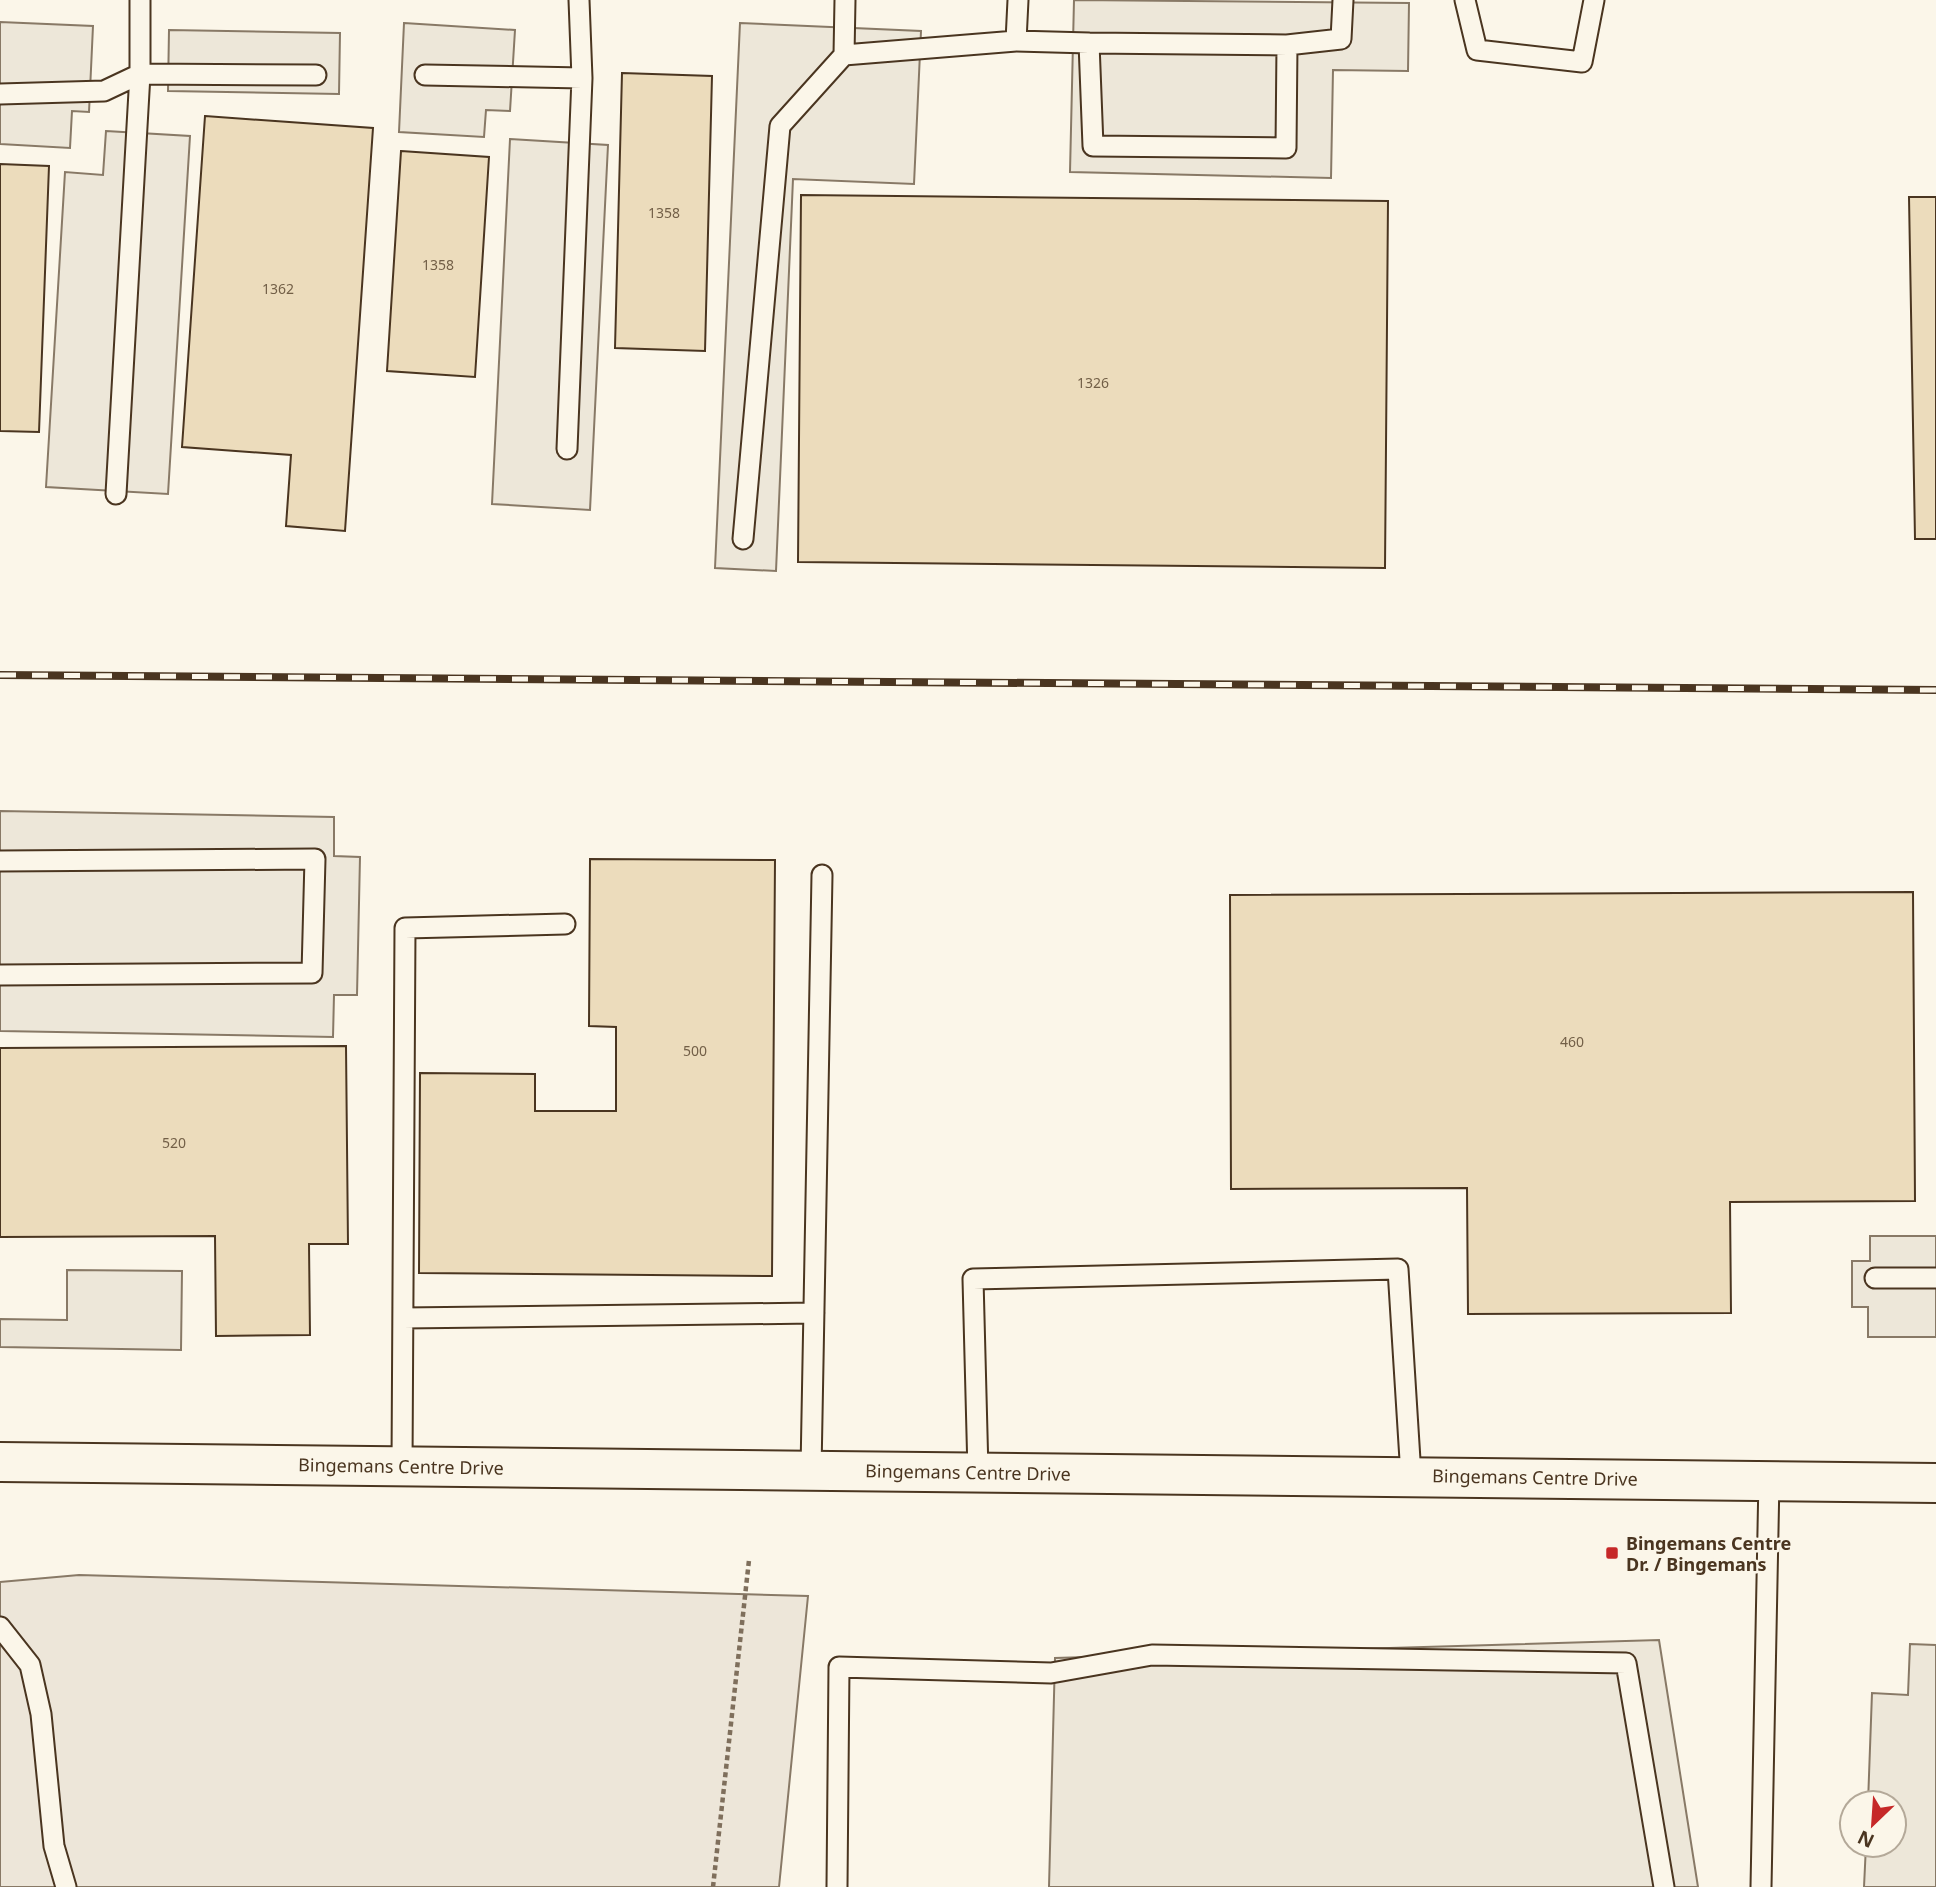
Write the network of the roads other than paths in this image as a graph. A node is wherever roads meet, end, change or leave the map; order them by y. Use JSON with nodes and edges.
{"nodes":[{"id":1,"x":140,"y":0,"type":"edge"},
{"id":2,"x":579,"y":0,"type":"edge"},
{"id":3,"x":845,"y":0,"type":"edge"},
{"id":4,"x":1018,"y":0,"type":"edge"},
{"id":5,"x":1343,"y":0,"type":"edge"},
{"id":6,"x":1465,"y":0,"type":"edge"},
{"id":7,"x":1594,"y":0,"type":"edge"},
{"id":8,"x":1016,"y":41,"type":"junction"},
{"id":9,"x":1089,"y":43,"type":"junction"},
{"id":10,"x":1287,"y":45,"type":"junction"},
{"id":11,"x":844,"y":55,"type":"junction"},
{"id":12,"x":140,"y":74,"type":"junction"},
{"id":13,"x":316,"y":75,"type":"dead end"},
{"id":14,"x":425,"y":75,"type":"dead end"},
{"id":15,"x":582,"y":78,"type":"junction"},
{"id":16,"x":0,"y":94,"type":"edge"},
{"id":17,"x":567,"y":449,"type":"dead end"},
{"id":18,"x":116,"y":494,"type":"dead end"},
{"id":19,"x":743,"y":539,"type":"dead end"},
{"id":20,"x":0,"y":861,"type":"edge"},
{"id":21,"x":822,"y":875,"type":"dead end"},
{"id":22,"x":565,"y":924,"type":"dead end"},
{"id":23,"x":0,"y":975,"type":"edge"},
{"id":24,"x":1875,"y":1278,"type":"dead end"},
{"id":25,"x":1936,"y":1278,"type":"edge"},
{"id":26,"x":814,"y":1312,"type":"junction"},
{"id":27,"x":403,"y":1318,"type":"junction"},
{"id":28,"x":0,"y":1462,"type":"edge"},
{"id":29,"x":402,"y":1466,"type":"junction"},
{"id":30,"x":811,"y":1470,"type":"junction"},
{"id":31,"x":978,"y":1472,"type":"junction"},
{"id":32,"x":1411,"y":1476,"type":"junction"},
{"id":33,"x":1769,"y":1479,"type":"junction"},
{"id":34,"x":1936,"y":1483,"type":"edge"},
{"id":35,"x":0,"y":1628,"type":"edge"},
{"id":36,"x":66,"y":1887,"type":"edge"},
{"id":37,"x":837,"y":1887,"type":"edge"},
{"id":38,"x":1664,"y":1887,"type":"edge"},
{"id":39,"x":1761,"y":1887,"type":"edge"}],
"edges":[{"from":1,"to":12,"type":"lane"},
{"from":2,"to":15,"type":"lane"},
{"from":3,"to":11,"type":"lane"},
{"from":4,"to":8,"type":"lane"},
{"from":5,"to":10,"type":"lane"},
{"from":6,"to":7,"type":"lane"},
{"from":8,"to":9,"type":"lane"},
{"from":8,"to":11,"type":"lane"},
{"from":9,"to":10,"type":"lane"},
{"from":9,"to":10,"type":"lane"},
{"from":11,"to":19,"type":"lane"},
{"from":12,"to":13,"type":"lane"},
{"from":12,"to":16,"type":"lane"},
{"from":12,"to":18,"type":"lane"},
{"from":14,"to":15,"type":"lane"},
{"from":15,"to":17,"type":"lane"},
{"from":20,"to":23,"type":"lane"},
{"from":21,"to":26,"type":"lane"},
{"from":22,"to":27,"type":"lane"},
{"from":24,"to":25,"type":"lane"},
{"from":26,"to":27,"type":"lane"},
{"from":26,"to":30,"type":"lane"},
{"from":27,"to":29,"type":"lane"},
{"from":28,"to":29,"type":"main road","name":"Bingemans Centre Drive"},
{"from":29,"to":30,"type":"main road","name":"Bingemans Centre Drive"},
{"from":30,"to":31,"type":"main road","name":"Bingemans Centre Drive"},
{"from":31,"to":32,"type":"main road","name":"Bingemans Centre Drive"},
{"from":31,"to":32,"type":"lane"},
{"from":32,"to":33,"type":"main road","name":"Bingemans Centre Drive"},
{"from":33,"to":34,"type":"main road","name":"Bingemans Centre Drive"},
{"from":33,"to":39,"type":"lane"},
{"from":35,"to":36,"type":"lane"},
{"from":37,"to":38,"type":"lane"}]}
